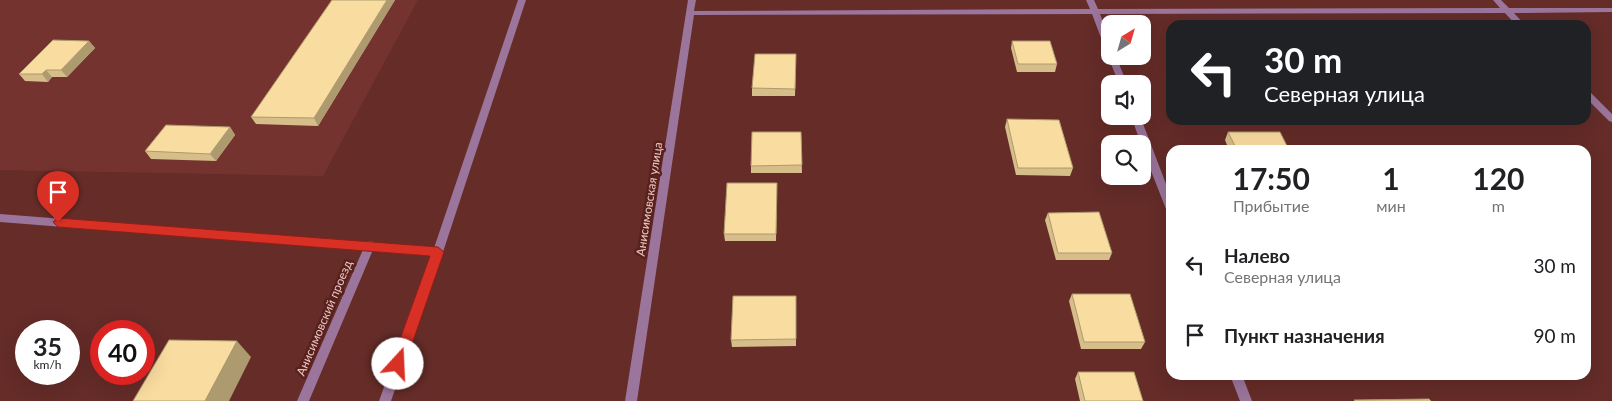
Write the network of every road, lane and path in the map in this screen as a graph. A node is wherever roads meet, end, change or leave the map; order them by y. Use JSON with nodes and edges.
{"nodes":[{"id":1,"x":522,"y":0,"type":"edge"},
{"id":2,"x":692,"y":0,"type":"edge"},
{"id":3,"x":1090,"y":0,"type":"edge"},
{"id":4,"x":1497,"y":0,"type":"edge"},
{"id":5,"x":1506,"y":10,"type":"junction"},
{"id":6,"x":1612,"y":10,"type":"edge"},
{"id":7,"x":1095,"y":12,"type":"junction"},
{"id":8,"x":690,"y":13,"type":"junction"},
{"id":9,"x":1516,"y":20,"type":"edge"},
{"id":10,"x":1101,"y":28,"type":"edge"},
{"id":11,"x":1591,"y":98,"type":"edge"},
{"id":12,"x":1612,"y":119,"type":"edge"},
{"id":13,"x":1138,"y":125,"type":"edge"},
{"id":14,"x":1166,"y":196,"type":"edge"},
{"id":15,"x":0,"y":218,"type":"edge"},
{"id":16,"x":370,"y":245,"type":"junction"},
{"id":17,"x":438,"y":252,"type":"junction"},
{"id":18,"x":1238,"y":380,"type":"edge"},
{"id":19,"x":303,"y":401,"type":"edge"},
{"id":20,"x":385,"y":401,"type":"edge"},
{"id":21,"x":631,"y":401,"type":"edge"},
{"id":22,"x":1246,"y":401,"type":"edge"}],
"edges":[{"from":1,"to":17,"type":"street"},
{"from":2,"to":8,"type":"street","name":"Анисимовская улица"},
{"from":3,"to":7,"type":"street"},
{"from":4,"to":5,"type":"street"},
{"from":5,"to":6,"type":"street"},
{"from":5,"to":7,"type":"street"},
{"from":5,"to":9,"type":"street"},
{"from":7,"to":8,"type":"street"},
{"from":7,"to":10,"type":"street"},
{"from":8,"to":21,"type":"street","name":"Анисимовская улица"},
{"from":11,"to":12,"type":"street"},
{"from":13,"to":14,"type":"street"},
{"from":15,"to":16,"type":"street"},
{"from":16,"to":17,"type":"street"},
{"from":16,"to":19,"type":"street","name":"Анисимовский проезд"},
{"from":17,"to":20,"type":"street"},
{"from":18,"to":22,"type":"street"}]}
